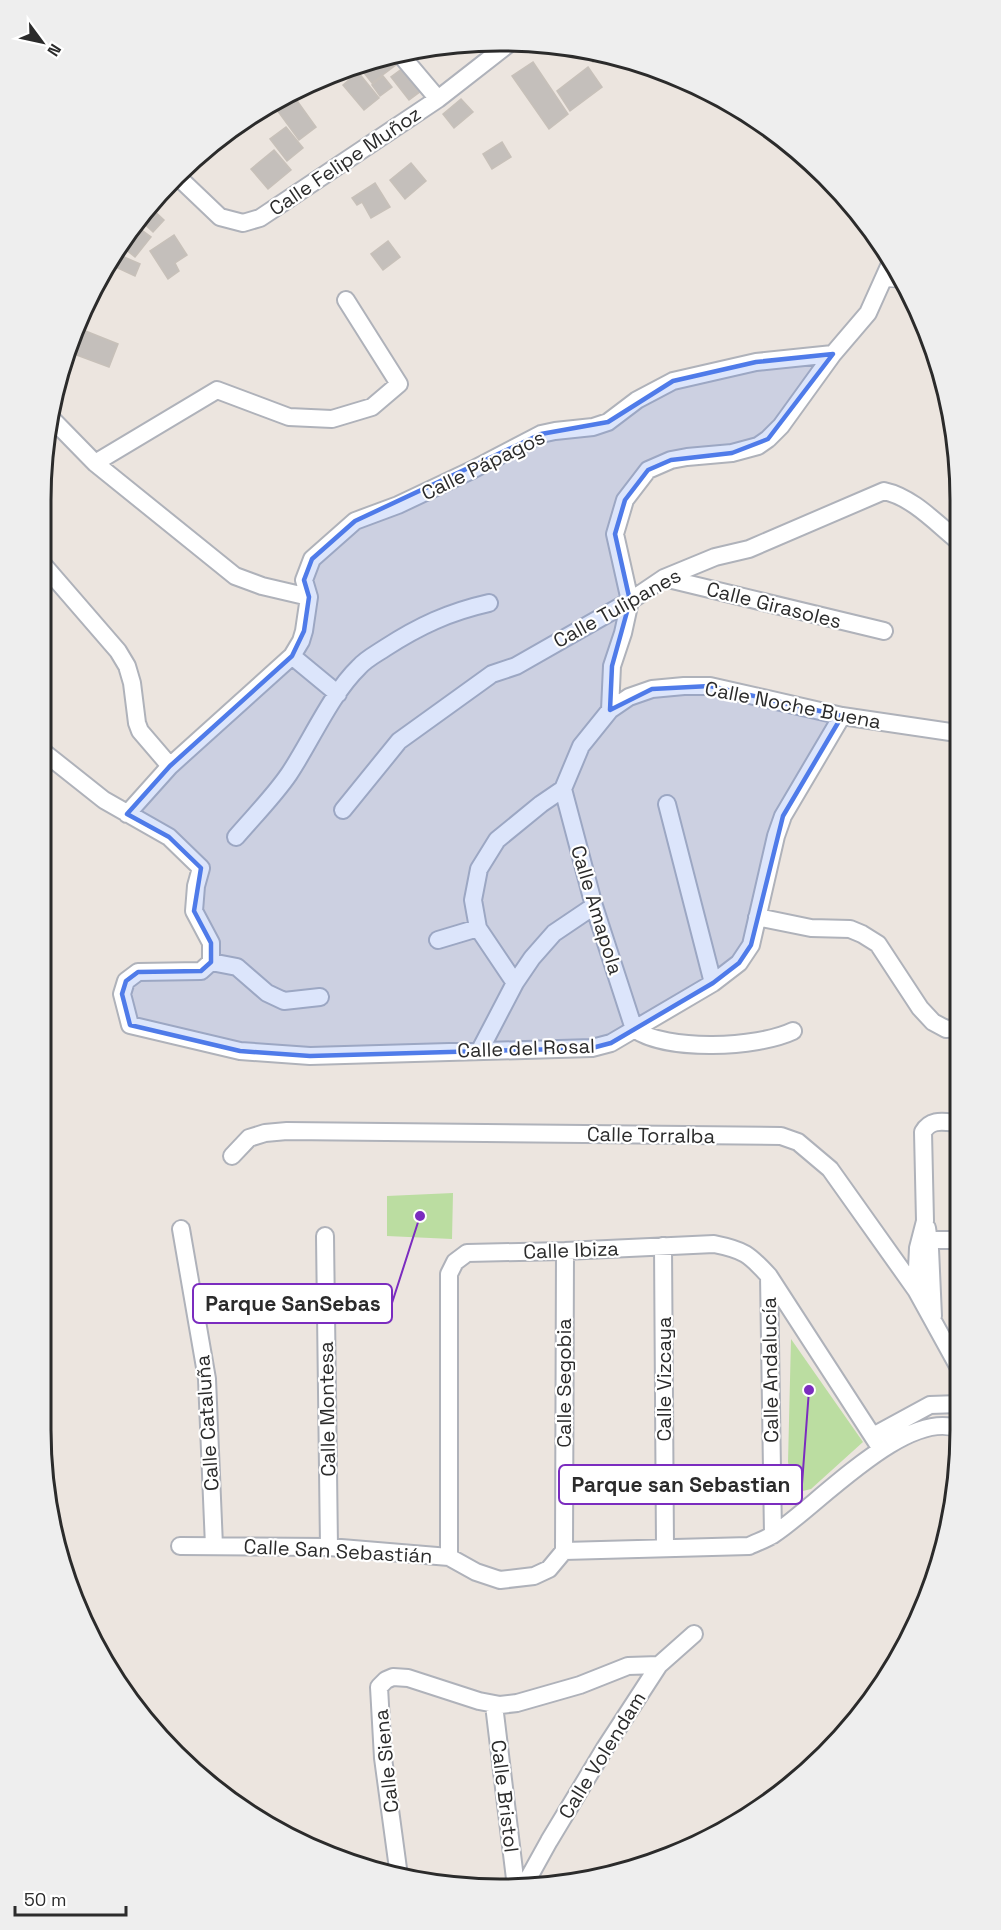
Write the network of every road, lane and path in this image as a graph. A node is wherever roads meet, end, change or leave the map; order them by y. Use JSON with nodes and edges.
{"nodes":[{"id":1,"x":499,"y":51,"type":"edge"},
{"id":2,"x":406,"y":61,"type":"edge"},
{"id":3,"x":438,"y":99,"type":"junction"},
{"id":4,"x":184,"y":182,"type":"edge"},
{"id":5,"x":887,"y":272,"type":"edge"},
{"id":6,"x":883,"y":282,"type":"junction"},
{"id":7,"x":894,"y":283,"type":"edge"},
{"id":8,"x":346,"y":300,"type":"dead end"},
{"id":9,"x":833,"y":354,"type":"junction"},
{"id":10,"x":58,"y":425,"type":"edge"},
{"id":11,"x":95,"y":463,"type":"junction"},
{"id":12,"x":950,"y":534,"type":"edge"},
{"id":13,"x":51,"y":574,"type":"edge"},
{"id":14,"x":664,"y":578,"type":"junction"},
{"id":15,"x":309,"y":597,"type":"junction"},
{"id":16,"x":630,"y":601,"type":"junction"},
{"id":17,"x":489,"y":603,"type":"dead end"},
{"id":18,"x":884,"y":631,"type":"dead end"},
{"id":19,"x":292,"y":656,"type":"junction"},
{"id":20,"x":338,"y":694,"type":"junction"},
{"id":21,"x":610,"y":710,"type":"junction"},
{"id":22,"x":842,"y":716,"type":"junction"},
{"id":23,"x":950,"y":732,"type":"edge"},
{"id":24,"x":51,"y":758,"type":"edge"},
{"id":25,"x":170,"y":766,"type":"junction"},
{"id":26,"x":563,"y":789,"type":"junction"},
{"id":27,"x":667,"y":804,"type":"dead end"},
{"id":28,"x":343,"y":810,"type":"dead end"},
{"id":29,"x":127,"y":814,"type":"junction"},
{"id":30,"x":236,"y":837,"type":"dead end"},
{"id":31,"x":594,"y":906,"type":"junction"},
{"id":32,"x":757,"y":917,"type":"junction"},
{"id":33,"x":478,"y":928,"type":"junction"},
{"id":34,"x":438,"y":940,"type":"dead end"},
{"id":35,"x":211,"y":962,"type":"junction"},
{"id":36,"x":515,"y":983,"type":"junction"},
{"id":37,"x":713,"y":983,"type":"junction"},
{"id":38,"x":320,"y":997,"type":"dead end"},
{"id":39,"x":634,"y":1029,"type":"junction"},
{"id":40,"x":950,"y":1029,"type":"edge"},
{"id":41,"x":793,"y":1031,"type":"dead end"},
{"id":42,"x":480,"y":1050,"type":"junction"},
{"id":43,"x":950,"y":1123,"type":"edge"},
{"id":44,"x":232,"y":1156,"type":"dead end"},
{"id":45,"x":925,"y":1221,"type":"junction"},
{"id":46,"x":181,"y":1229,"type":"dead end"},
{"id":47,"x":325,"y":1236,"type":"dead end"},
{"id":48,"x":929,"y":1240,"type":"junction"},
{"id":49,"x":950,"y":1240,"type":"edge"},
{"id":50,"x":663,"y":1246,"type":"junction"},
{"id":51,"x":565,"y":1251,"type":"junction"},
{"id":52,"x":769,"y":1276,"type":"junction"},
{"id":53,"x":916,"y":1290,"type":"junction"},
{"id":54,"x":933,"y":1320,"type":"junction"},
{"id":55,"x":950,"y":1351,"type":"edge"},
{"id":56,"x":950,"y":1404,"type":"edge"},
{"id":57,"x":950,"y":1426,"type":"edge"},
{"id":58,"x":877,"y":1443,"type":"junction"},
{"id":59,"x":773,"y":1535,"type":"junction"},
{"id":60,"x":180,"y":1546,"type":"dead end"},
{"id":61,"x":214,"y":1546,"type":"junction"},
{"id":62,"x":329,"y":1547,"type":"junction"},
{"id":63,"x":664,"y":1548,"type":"junction"},
{"id":64,"x":564,"y":1551,"type":"junction"},
{"id":65,"x":449,"y":1557,"type":"junction"},
{"id":66,"x":694,"y":1634,"type":"dead end"},
{"id":67,"x":659,"y":1665,"type":"junction"},
{"id":68,"x":494,"y":1705,"type":"junction"},
{"id":69,"x":398,"y":1867,"type":"edge"},
{"id":70,"x":529,"y":1878,"type":"edge"},
{"id":71,"x":515,"y":1879,"type":"edge"}],
"edges":[{"from":1,"to":3,"type":"street","name":"Calle Felipe Muñoz"},
{"from":2,"to":3,"type":"street"},
{"from":3,"to":4,"type":"street","name":"Calle Felipe Muñoz"},
{"from":5,"to":6,"type":"street"},
{"from":6,"to":7,"type":"lane"},
{"from":6,"to":9,"type":"street"},
{"from":8,"to":11,"type":"street"},
{"from":9,"to":15,"type":"street","name":"Calle Pápagos"},
{"from":9,"to":16,"type":"street"},
{"from":10,"to":11,"type":"street"},
{"from":11,"to":15,"type":"street"},
{"from":12,"to":14,"type":"street","name":"Calle Tulipanes"},
{"from":13,"to":25,"type":"street"},
{"from":14,"to":16,"type":"street","name":"Calle Tulipanes"},
{"from":14,"to":18,"type":"street","name":"Calle Girasoles"},
{"from":15,"to":19,"type":"street","name":"Calle Pápagos"},
{"from":16,"to":21,"type":"street"},
{"from":16,"to":28,"type":"street","name":"Calle Tulipanes"},
{"from":17,"to":20,"type":"street"},
{"from":19,"to":20,"type":"street"},
{"from":19,"to":25,"type":"street","name":"Calle Pápagos"},
{"from":20,"to":30,"type":"street"},
{"from":21,"to":22,"type":"street","name":"Calle Noche Buena"},
{"from":21,"to":26,"type":"street","name":"Calle Noche Buena"},
{"from":22,"to":23,"type":"street","name":"Calle Noche Buena"},
{"from":22,"to":32,"type":"street","name":"Calle del Rosal"},
{"from":24,"to":29,"type":"street"},
{"from":25,"to":29,"type":"street","name":"Calle Pápagos"},
{"from":26,"to":31,"type":"street","name":"Calle Amapola"},
{"from":26,"to":33,"type":"street"},
{"from":27,"to":37,"type":"street"},
{"from":29,"to":35,"type":"street"},
{"from":31,"to":36,"type":"street"},
{"from":31,"to":39,"type":"street","name":"Calle Amapola"},
{"from":32,"to":37,"type":"street","name":"Calle del Rosal"},
{"from":32,"to":40,"type":"street"},
{"from":33,"to":34,"type":"street"},
{"from":33,"to":36,"type":"street"},
{"from":35,"to":38,"type":"street"},
{"from":35,"to":42,"type":"street","name":"Calle del Rosal"},
{"from":36,"to":42,"type":"street"},
{"from":37,"to":39,"type":"street","name":"Calle del Rosal"},
{"from":39,"to":41,"type":"street"},
{"from":39,"to":42,"type":"street","name":"Calle del Rosal"},
{"from":43,"to":45,"type":"street"},
{"from":44,"to":53,"type":"street","name":"Calle Torralba"},
{"from":45,"to":48,"type":"street"},
{"from":45,"to":53,"type":"street"},
{"from":46,"to":61,"type":"street","name":"Calle Cataluña"},
{"from":47,"to":62,"type":"street","name":"Calle Montesa"},
{"from":48,"to":49,"type":"street"},
{"from":48,"to":54,"type":"street"},
{"from":50,"to":51,"type":"street","name":"Calle Ibiza"},
{"from":50,"to":52,"type":"street","name":"Calle Ibiza"},
{"from":50,"to":63,"type":"street","name":"Calle Vizcaya"},
{"from":51,"to":64,"type":"street","name":"Calle Segobia"},
{"from":51,"to":65,"type":"street","name":"Calle Ibiza"},
{"from":52,"to":58,"type":"street","name":"Calle Ibiza"},
{"from":52,"to":59,"type":"street","name":"Calle Andalucía"},
{"from":53,"to":54,"type":"street","name":"Calle Torralba"},
{"from":54,"to":55,"type":"street","name":"Calle Torralba"},
{"from":56,"to":58,"type":"street"},
{"from":57,"to":58,"type":"street"},
{"from":58,"to":59,"type":"street"},
{"from":59,"to":63,"type":"street"},
{"from":60,"to":61,"type":"street","name":"Calle San Sebastián"},
{"from":61,"to":62,"type":"street","name":"Calle San Sebastián"},
{"from":62,"to":65,"type":"street","name":"Calle San Sebastián"},
{"from":63,"to":64,"type":"street"},
{"from":64,"to":65,"type":"street","name":"Calle San Sebastián"},
{"from":66,"to":67,"type":"street","name":"Calle Volendam"},
{"from":67,"to":68,"type":"street","name":"Calle Siena"},
{"from":67,"to":70,"type":"street","name":"Calle Volendam"},
{"from":68,"to":69,"type":"street","name":"Calle Siena"},
{"from":68,"to":71,"type":"street","name":"Calle Bristol"}]}
